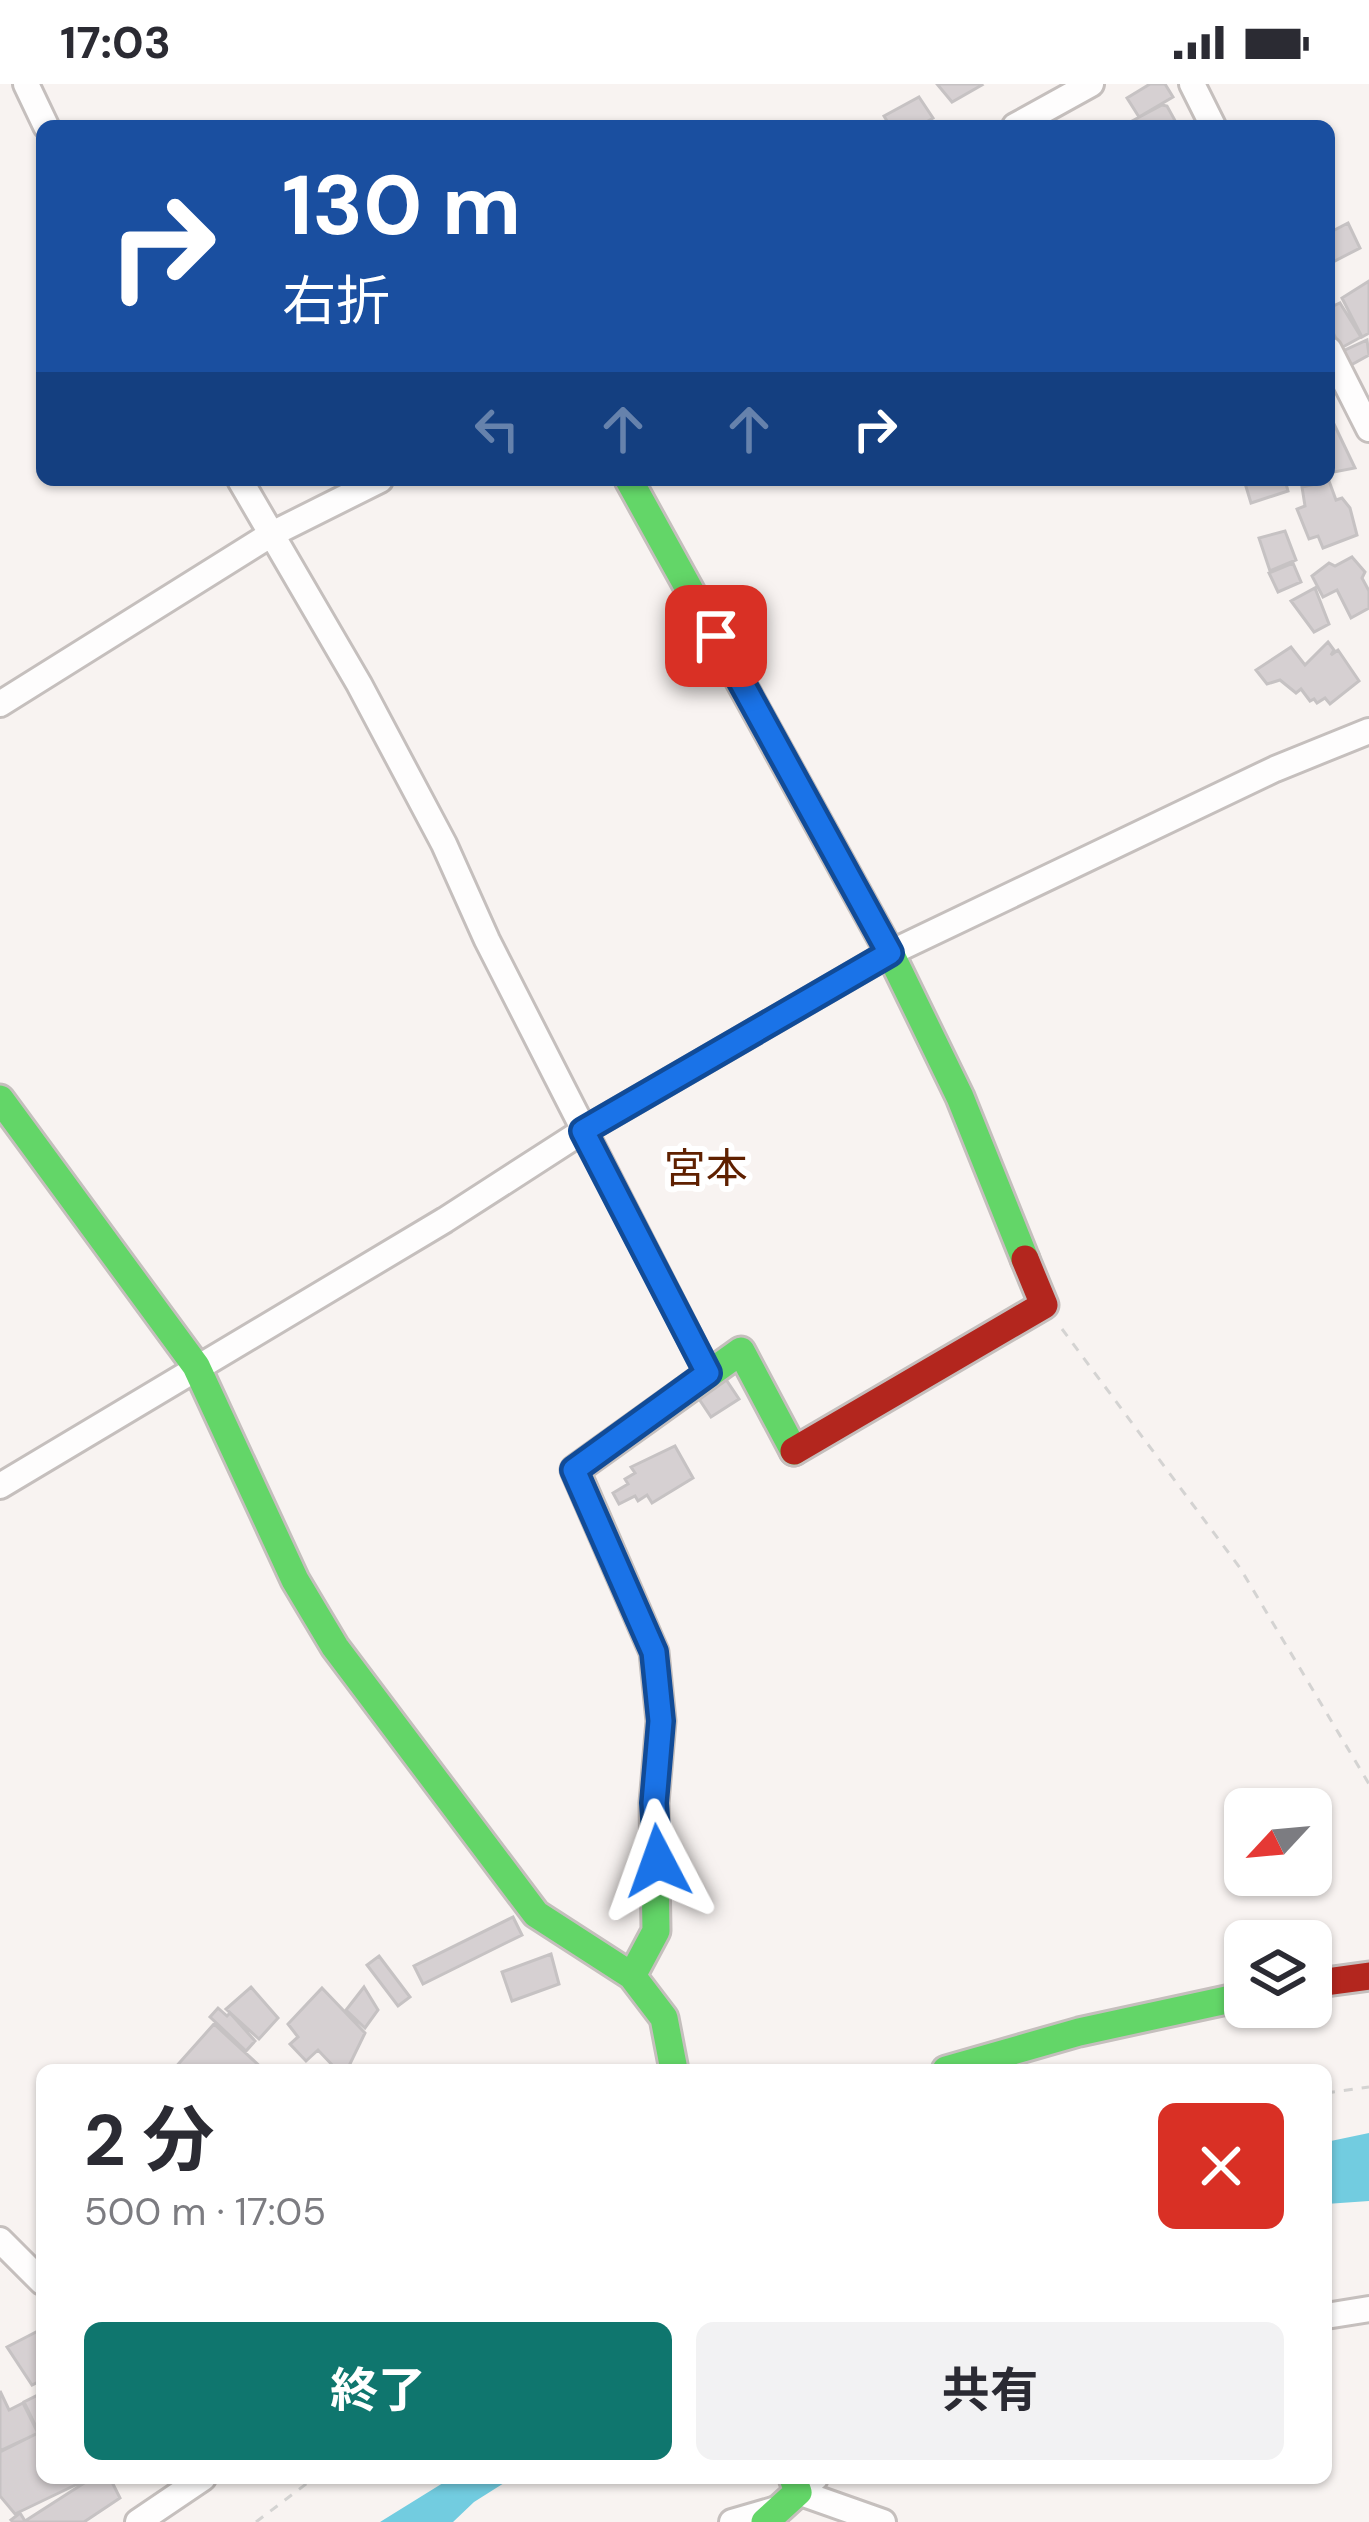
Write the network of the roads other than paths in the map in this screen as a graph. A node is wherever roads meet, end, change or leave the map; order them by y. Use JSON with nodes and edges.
{"nodes":[{"id":1,"x":26,"y":84,"type":"edge"},
{"id":2,"x":1090,"y":84,"type":"edge"},
{"id":3,"x":1192,"y":84,"type":"edge"},
{"id":4,"x":43,"y":120,"type":"edge"},
{"id":5,"x":1026,"y":120,"type":"edge"},
{"id":6,"x":1211,"y":120,"type":"edge"},
{"id":7,"x":1335,"y":362,"type":"edge"},
{"id":8,"x":1369,"y":429,"type":"edge"},
{"id":9,"x":243,"y":486,"type":"edge"},
{"id":10,"x":368,"y":486,"type":"edge"},
{"id":11,"x":632,"y":486,"type":"edge"},
{"id":12,"x":270,"y":536,"type":"junction"},
{"id":13,"x":0,"y":704,"type":"edge"},
{"id":14,"x":1369,"y":731,"type":"edge"},
{"id":15,"x":890,"y":953,"type":"junction"},
{"id":16,"x":0,"y":1099,"type":"edge"},
{"id":17,"x":583,"y":1131,"type":"junction"},
{"id":18,"x":196,"y":1366,"type":"junction"},
{"id":19,"x":708,"y":1373,"type":"junction"},
{"id":20,"x":0,"y":1486,"type":"edge"},
{"id":21,"x":632,"y":1976,"type":"junction"},
{"id":22,"x":1369,"y":1976,"type":"edge"},
{"id":23,"x":1332,"y":1981,"type":"edge"},
{"id":24,"x":1224,"y":2001,"type":"edge"},
{"id":25,"x":673,"y":2064,"type":"edge"},
{"id":26,"x":967,"y":2064,"type":"edge"},
{"id":27,"x":0,"y":2240,"type":"edge"},
{"id":28,"x":36,"y":2276,"type":"edge"},
{"id":29,"x":1369,"y":2309,"type":"edge"},
{"id":30,"x":1332,"y":2315,"type":"edge"},
{"id":31,"x":194,"y":2484,"type":"edge"},
{"id":32,"x":790,"y":2496,"type":"edge"},
{"id":33,"x":138,"y":2522,"type":"edge"},
{"id":34,"x":732,"y":2522,"type":"edge"},
{"id":35,"x":883,"y":2522,"type":"edge"}],
"edges":[{"from":1,"to":4,"type":"street"},
{"from":2,"to":5,"type":"street"},
{"from":3,"to":6,"type":"street"},
{"from":7,"to":8,"type":"street"},
{"from":9,"to":12,"type":"street"},
{"from":10,"to":12,"type":"street"},
{"from":11,"to":15,"type":"street"},
{"from":12,"to":13,"type":"street"},
{"from":12,"to":17,"type":"street"},
{"from":14,"to":15,"type":"street"},
{"from":15,"to":17,"type":"street"},
{"from":15,"to":19,"type":"street"},
{"from":16,"to":18,"type":"street"},
{"from":17,"to":18,"type":"street"},
{"from":17,"to":19,"type":"street"},
{"from":18,"to":20,"type":"street"},
{"from":18,"to":21,"type":"street"},
{"from":19,"to":21,"type":"street"},
{"from":21,"to":25,"type":"street"},
{"from":22,"to":23,"type":"street"},
{"from":24,"to":26,"type":"street"},
{"from":27,"to":28,"type":"street"},
{"from":29,"to":30,"type":"street"},
{"from":31,"to":33,"type":"street"},
{"from":32,"to":34,"type":"street"},
{"from":32,"to":35,"type":"street"}]}
